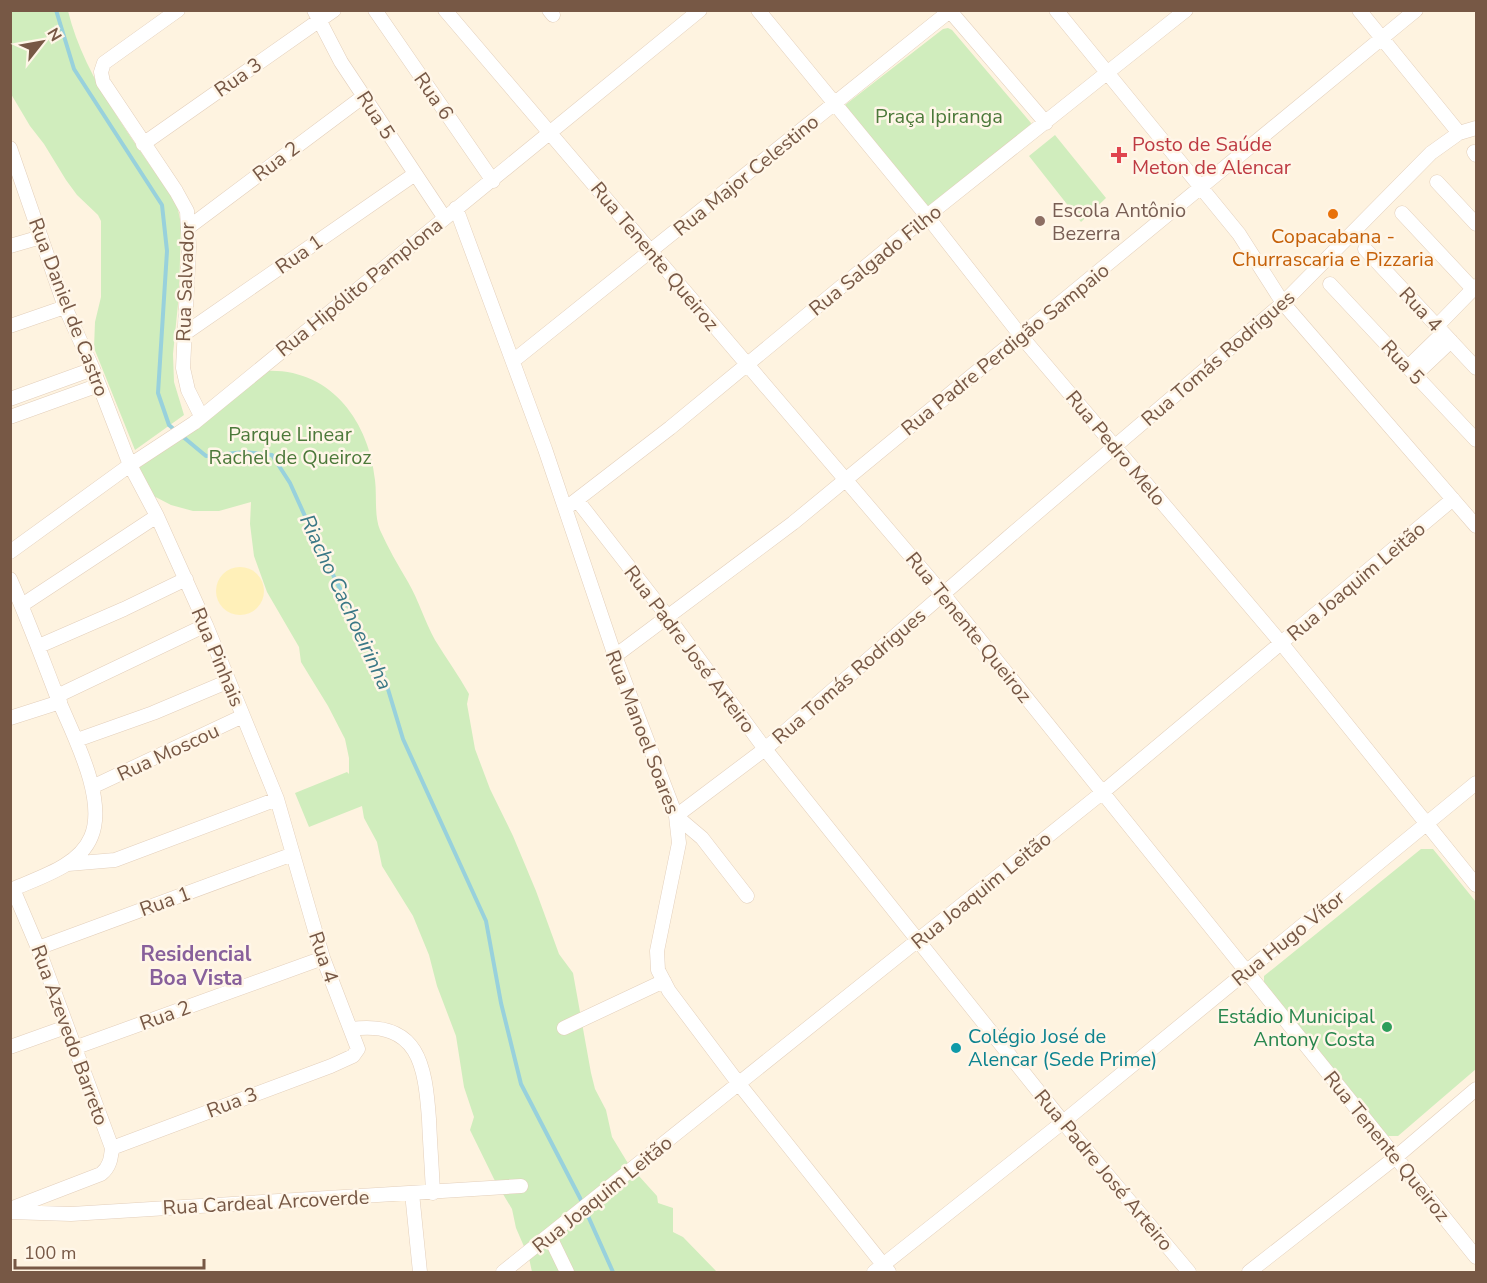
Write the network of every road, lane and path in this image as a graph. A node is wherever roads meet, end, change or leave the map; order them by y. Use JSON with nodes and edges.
{"nodes":[{"id":1,"x":178,"y":10,"type":"edge"},
{"id":2,"x":334,"y":10,"type":"edge"},
{"id":3,"x":375,"y":10,"type":"edge"},
{"id":4,"x":446,"y":10,"type":"edge"},
{"id":5,"x":700,"y":10,"type":"edge"},
{"id":6,"x":758,"y":10,"type":"edge"},
{"id":7,"x":1056,"y":10,"type":"edge"},
{"id":8,"x":1186,"y":10,"type":"edge"},
{"id":9,"x":1359,"y":10,"type":"edge"},
{"id":10,"x":1416,"y":10,"type":"edge"},
{"id":11,"x":950,"y":11,"type":"edge"},
{"id":12,"x":316,"y":15,"type":"edge"},
{"id":13,"x":1382,"y":39,"type":"junction"},
{"id":14,"x":1108,"y":74,"type":"junction"},
{"id":15,"x":364,"y":96,"type":"junction"},
{"id":16,"x":834,"y":104,"type":"junction"},
{"id":17,"x":1046,"y":123,"type":"junction"},
{"id":18,"x":1476,"y":128,"type":"edge"},
{"id":19,"x":1459,"y":133,"type":"junction"},
{"id":20,"x":551,"y":134,"type":"junction"},
{"id":21,"x":143,"y":144,"type":"junction"},
{"id":22,"x":10,"y":148,"type":"edge"},
{"id":23,"x":14,"y":165,"type":"edge"},
{"id":24,"x":415,"y":174,"type":"junction"},
{"id":25,"x":493,"y":181,"type":"junction"},
{"id":26,"x":1437,"y":182,"type":"dead end"},
{"id":27,"x":1199,"y":189,"type":"junction"},
{"id":28,"x":456,"y":208,"type":"junction"},
{"id":29,"x":1402,"y":213,"type":"dead end"},
{"id":30,"x":927,"y":216,"type":"junction"},
{"id":31,"x":444,"y":217,"type":"junction"},
{"id":32,"x":1476,"y":224,"type":"edge"},
{"id":33,"x":189,"y":227,"type":"junction"},
{"id":34,"x":41,"y":237,"type":"junction"},
{"id":35,"x":10,"y":246,"type":"edge"},
{"id":36,"x":1365,"y":249,"type":"dead end"},
{"id":37,"x":650,"y":252,"type":"junction"},
{"id":38,"x":1330,"y":284,"type":"dead end"},
{"id":39,"x":1475,"y":288,"type":"edge"},
{"id":40,"x":1283,"y":303,"type":"junction"},
{"id":41,"x":65,"y":307,"type":"junction"},
{"id":42,"x":10,"y":326,"type":"edge"},
{"id":43,"x":1444,"y":333,"type":"junction"},
{"id":44,"x":184,"y":334,"type":"junction"},
{"id":45,"x":1021,"y":336,"type":"junction"},
{"id":46,"x":513,"y":361,"type":"junction"},
{"id":47,"x":748,"y":364,"type":"junction"},
{"id":48,"x":1476,"y":368,"type":"edge"},
{"id":49,"x":93,"y":369,"type":"junction"},
{"id":50,"x":1412,"y":371,"type":"junction"},
{"id":51,"x":99,"y":385,"type":"junction"},
{"id":52,"x":10,"y":399,"type":"edge"},
{"id":53,"x":10,"y":417,"type":"edge"},
{"id":54,"x":197,"y":420,"type":"junction"},
{"id":55,"x":1476,"y":440,"type":"edge"},
{"id":56,"x":1116,"y":447,"type":"junction"},
{"id":57,"x":130,"y":465,"type":"junction"},
{"id":58,"x":845,"y":480,"type":"junction"},
{"id":59,"x":577,"y":500,"type":"junction"},
{"id":60,"x":1453,"y":500,"type":"junction"},
{"id":61,"x":565,"y":509,"type":"junction"},
{"id":62,"x":157,"y":516,"type":"junction"},
{"id":63,"x":1476,"y":526,"type":"edge"},
{"id":64,"x":10,"y":552,"type":"edge"},
{"id":65,"x":10,"y":579,"type":"edge"},
{"id":66,"x":186,"y":579,"type":"junction"},
{"id":67,"x":943,"y":594,"type":"junction"},
{"id":68,"x":22,"y":604,"type":"junction"},
{"id":69,"x":668,"y":617,"type":"junction"},
{"id":70,"x":206,"y":625,"type":"junction"},
{"id":71,"x":1282,"y":644,"type":"junction"},
{"id":72,"x":39,"y":646,"type":"junction"},
{"id":73,"x":615,"y":656,"type":"junction"},
{"id":74,"x":229,"y":681,"type":"junction"},
{"id":75,"x":59,"y":699,"type":"junction"},
{"id":76,"x":243,"y":716,"type":"junction"},
{"id":77,"x":10,"y":718,"type":"edge"},
{"id":78,"x":76,"y":740,"type":"junction"},
{"id":79,"x":765,"y":749,"type":"junction"},
{"id":80,"x":1476,"y":783,"type":"edge"},
{"id":81,"x":92,"y":787,"type":"junction"},
{"id":82,"x":1103,"y":792,"type":"junction"},
{"id":83,"x":277,"y":799,"type":"junction"},
{"id":84,"x":676,"y":816,"type":"junction"},
{"id":85,"x":1427,"y":823,"type":"junction"},
{"id":86,"x":293,"y":854,"type":"junction"},
{"id":87,"x":68,"y":864,"type":"junction"},
{"id":88,"x":1476,"y":885,"type":"edge"},
{"id":89,"x":12,"y":890,"type":"edge"},
{"id":90,"x":747,"y":896,"type":"dead end"},
{"id":91,"x":918,"y":941,"type":"junction"},
{"id":92,"x":38,"y":948,"type":"junction"},
{"id":93,"x":323,"y":957,"type":"junction"},
{"id":94,"x":1247,"y":972,"type":"junction"},
{"id":95,"x":664,"y":981,"type":"junction"},
{"id":96,"x":66,"y":1027,"type":"junction"},
{"id":97,"x":564,"y":1028,"type":"dead end"},
{"id":98,"x":351,"y":1029,"type":"junction"},
{"id":99,"x":10,"y":1047,"type":"edge"},
{"id":100,"x":74,"y":1048,"type":"junction"},
{"id":101,"x":353,"y":1056,"type":"joint"},
{"id":102,"x":739,"y":1084,"type":"junction"},
{"id":103,"x":1476,"y":1089,"type":"edge"},
{"id":104,"x":1063,"y":1122,"type":"junction"},
{"id":105,"x":111,"y":1153,"type":"junction"},
{"id":106,"x":1396,"y":1157,"type":"junction"},
{"id":107,"x":521,"y":1186,"type":"dead end"},
{"id":108,"x":434,"y":1193,"type":"junction"},
{"id":109,"x":412,"y":1194,"type":"junction"},
{"id":110,"x":10,"y":1210,"type":"edge"},
{"id":111,"x":549,"y":1235,"type":"junction"},
{"id":112,"x":1476,"y":1257,"type":"edge"},
{"id":113,"x":882,"y":1270,"type":"edge"},
{"id":114,"x":420,"y":1272,"type":"edge"},
{"id":115,"x":503,"y":1272,"type":"edge"},
{"id":116,"x":567,"y":1272,"type":"edge"},
{"id":117,"x":1189,"y":1272,"type":"edge"},
{"id":118,"x":1249,"y":1272,"type":"edge"}],
"edges":[{"from":1,"to":21,"type":"street","name":"Rua Salvador"},
{"from":2,"to":12,"type":"street","name":"Rua 3"},
{"from":3,"to":25,"type":"street","name":"Rua 6"},
{"from":4,"to":20,"type":"street","name":"Rua Tenente Queiroz"},
{"from":5,"to":20,"type":"street","name":"Rua Hipólito Pamplona"},
{"from":6,"to":16,"type":"street","name":"Rua Pedro Melo"},
{"from":7,"to":14,"type":"street"},
{"from":8,"to":14,"type":"street","name":"Rua Salgado Filho"},
{"from":9,"to":13,"type":"street"},
{"from":10,"to":13,"type":"street","name":"Rua Padre Perdigão Sampaio"},
{"from":11,"to":16,"type":"street","name":"Rua Major Celestino"},
{"from":11,"to":17,"type":"street"},
{"from":12,"to":15,"type":"street","name":"Rua 5"},
{"from":12,"to":21,"type":"street","name":"Rua 3"},
{"from":13,"to":19,"type":"street"},
{"from":13,"to":27,"type":"street","name":"Rua Padre Perdigão Sampaio"},
{"from":14,"to":17,"type":"street","name":"Rua Salgado Filho"},
{"from":14,"to":27,"type":"street"},
{"from":15,"to":24,"type":"street","name":"Rua 5"},
{"from":15,"to":33,"type":"street","name":"Rua 2"},
{"from":16,"to":30,"type":"street","name":"Rua Pedro Melo"},
{"from":16,"to":37,"type":"street","name":"Rua Major Celestino"},
{"from":17,"to":30,"type":"street","name":"Rua Salgado Filho"},
{"from":18,"to":19,"type":"street","name":"Rua Tomás Rodrigues"},
{"from":19,"to":40,"type":"street","name":"Rua Tomás Rodrigues"},
{"from":20,"to":25,"type":"street","name":"Rua Hipólito Pamplona"},
{"from":20,"to":37,"type":"street","name":"Rua Tenente Queiroz"},
{"from":21,"to":33,"type":"street","name":"Rua Salvador"},
{"from":22,"to":23,"type":"street","name":"Rua Daniel de Castro"},
{"from":23,"to":34,"type":"street","name":"Rua Daniel de Castro"},
{"from":24,"to":31,"type":"street","name":"Rua 5"},
{"from":24,"to":44,"type":"street","name":"Rua 1"},
{"from":25,"to":28,"type":"street","name":"Rua Hipólito Pamplona"},
{"from":26,"to":32,"type":"street"},
{"from":27,"to":40,"type":"street"},
{"from":27,"to":45,"type":"street","name":"Rua Padre Perdigão Sampaio"},
{"from":28,"to":31,"type":"street","name":"Rua Hipólito Pamplona"},
{"from":28,"to":46,"type":"street","name":"Rua Manoel Soares"},
{"from":29,"to":39,"type":"street"},
{"from":30,"to":45,"type":"street","name":"Rua Pedro Melo"},
{"from":30,"to":47,"type":"street","name":"Rua Salgado Filho"},
{"from":31,"to":54,"type":"street","name":"Rua Hipólito Pamplona"},
{"from":33,"to":44,"type":"street","name":"Rua Salvador"},
{"from":34,"to":35,"type":"street"},
{"from":34,"to":41,"type":"street","name":"Rua Daniel de Castro"},
{"from":36,"to":43,"type":"street","name":"Rua 4"},
{"from":37,"to":46,"type":"street","name":"Rua Major Celestino"},
{"from":37,"to":47,"type":"street","name":"Rua Tenente Queiroz"},
{"from":38,"to":50,"type":"street","name":"Rua 5"},
{"from":39,"to":43,"type":"street"},
{"from":40,"to":56,"type":"street","name":"Rua Tomás Rodrigues"},
{"from":40,"to":60,"type":"street"},
{"from":41,"to":42,"type":"street"},
{"from":41,"to":49,"type":"street","name":"Rua Daniel de Castro"},
{"from":43,"to":48,"type":"street","name":"Rua 4"},
{"from":43,"to":50,"type":"street"},
{"from":44,"to":54,"type":"street","name":"Rua Salvador"},
{"from":45,"to":56,"type":"street","name":"Rua Pedro Melo"},
{"from":45,"to":58,"type":"street","name":"Rua Padre Perdigão Sampaio"},
{"from":46,"to":61,"type":"street","name":"Rua Manoel Soares"},
{"from":47,"to":58,"type":"street","name":"Rua Tenente Queiroz"},
{"from":47,"to":59,"type":"street","name":"Rua Salgado Filho"},
{"from":49,"to":51,"type":"street","name":"Rua Daniel de Castro"},
{"from":49,"to":52,"type":"street"},
{"from":50,"to":55,"type":"street","name":"Rua 5"},
{"from":51,"to":53,"type":"street"},
{"from":51,"to":57,"type":"street","name":"Rua Daniel de Castro"},
{"from":54,"to":57,"type":"street","name":"Rua Hipólito Pamplona"},
{"from":56,"to":67,"type":"street","name":"Rua Tomás Rodrigues"},
{"from":56,"to":71,"type":"street","name":"Rua Pedro Melo"},
{"from":57,"to":62,"type":"street","name":"Rua Pinhais"},
{"from":57,"to":64,"type":"street","name":"Rua Hipólito Pamplona"},
{"from":58,"to":67,"type":"street","name":"Rua Tenente Queiroz"},
{"from":58,"to":69,"type":"street","name":"Rua Padre Perdigão Sampaio"},
{"from":59,"to":61,"type":"street","name":"Rua Salgado Filho"},
{"from":59,"to":69,"type":"street","name":"Rua Padre José Arteiro"},
{"from":60,"to":63,"type":"street"},
{"from":60,"to":71,"type":"street","name":"Rua Joaquim Leitão"},
{"from":61,"to":73,"type":"street","name":"Rua Manoel Soares"},
{"from":62,"to":66,"type":"street","name":"Rua Pinhais"},
{"from":62,"to":68,"type":"street"},
{"from":65,"to":68,"type":"street","name":"Rua Azevedo Barreto"},
{"from":66,"to":70,"type":"street","name":"Rua Pinhais"},
{"from":66,"to":72,"type":"street"},
{"from":67,"to":79,"type":"street","name":"Rua Tomás Rodrigues"},
{"from":67,"to":82,"type":"street","name":"Rua Tenente Queiroz"},
{"from":68,"to":72,"type":"street","name":"Rua Azevedo Barreto"},
{"from":69,"to":73,"type":"street","name":"Rua Padre Perdigão Sampaio"},
{"from":69,"to":79,"type":"street","name":"Rua Padre José Arteiro"},
{"from":70,"to":74,"type":"street","name":"Rua Pinhais"},
{"from":70,"to":75,"type":"street"},
{"from":71,"to":82,"type":"street","name":"Rua Joaquim Leitão"},
{"from":71,"to":85,"type":"street","name":"Rua Pedro Melo"},
{"from":72,"to":75,"type":"street","name":"Rua Azevedo Barreto"},
{"from":73,"to":84,"type":"street","name":"Rua Manoel Soares"},
{"from":74,"to":76,"type":"street","name":"Rua Pinhais"},
{"from":74,"to":78,"type":"street"},
{"from":75,"to":77,"type":"street"},
{"from":75,"to":78,"type":"street","name":"Rua Azevedo Barreto"},
{"from":76,"to":81,"type":"street","name":"Rua Moscou"},
{"from":76,"to":83,"type":"street","name":"Rua Pinhais"},
{"from":78,"to":81,"type":"street","name":"Rua Azevedo Barreto"},
{"from":79,"to":84,"type":"street","name":"Rua Tomás Rodrigues"},
{"from":79,"to":91,"type":"street","name":"Rua Padre José Arteiro"},
{"from":80,"to":85,"type":"street","name":"Rua Hugo Vítor"},
{"from":81,"to":87,"type":"street","name":"Rua Azevedo Barreto"},
{"from":82,"to":91,"type":"street","name":"Rua Joaquim Leitão"},
{"from":82,"to":94,"type":"street","name":"Rua Tenente Queiroz"},
{"from":83,"to":86,"type":"street","name":"Rua Pinhais"},
{"from":83,"to":87,"type":"street"},
{"from":84,"to":90,"type":"street"},
{"from":84,"to":95,"type":"street","name":"Rua Manoel Soares"},
{"from":85,"to":88,"type":"street","name":"Rua Pedro Melo"},
{"from":85,"to":94,"type":"street","name":"Rua Hugo Vítor"},
{"from":86,"to":92,"type":"street","name":"Rua 1"},
{"from":86,"to":93,"type":"street","name":"Rua 4"},
{"from":87,"to":89,"type":"street","name":"Rua Azevedo Barreto"},
{"from":89,"to":92,"type":"street","name":"Rua Azevedo Barreto"},
{"from":91,"to":102,"type":"street","name":"Rua Joaquim Leitão"},
{"from":91,"to":104,"type":"street","name":"Rua Padre José Arteiro"},
{"from":92,"to":96,"type":"street","name":"Rua Azevedo Barreto"},
{"from":93,"to":98,"type":"street","name":"Rua 4"},
{"from":93,"to":100,"type":"street","name":"Rua 2"},
{"from":94,"to":104,"type":"street","name":"Rua Hugo Vítor"},
{"from":94,"to":106,"type":"street","name":"Rua Tenente Queiroz"},
{"from":95,"to":97,"type":"street"},
{"from":95,"to":102,"type":"street","name":"Rua Manoel Soares"},
{"from":96,"to":99,"type":"street"},
{"from":96,"to":100,"type":"street","name":"Rua Azevedo Barreto"},
{"from":98,"to":101,"type":"street","name":"Rua 4"},
{"from":98,"to":108,"type":"street"},
{"from":100,"to":105,"type":"street","name":"Rua Azevedo Barreto"},
{"from":101,"to":105,"type":"street","name":"Rua 3"},
{"from":102,"to":111,"type":"street","name":"Rua Joaquim Leitão"},
{"from":102,"to":113,"type":"street","name":"Rua Manoel Soares"},
{"from":103,"to":106,"type":"street"},
{"from":104,"to":113,"type":"street","name":"Rua Hugo Vítor"},
{"from":104,"to":117,"type":"street","name":"Rua Padre José Arteiro"},
{"from":105,"to":110,"type":"street","name":"Rua Cardeal Arcoverde"},
{"from":106,"to":112,"type":"street","name":"Rua Tenente Queiroz"},
{"from":106,"to":118,"type":"street"},
{"from":107,"to":108,"type":"street","name":"Rua Cardeal Arcoverde"},
{"from":108,"to":109,"type":"street","name":"Rua Cardeal Arcoverde"},
{"from":109,"to":110,"type":"street","name":"Rua Cardeal Arcoverde"},
{"from":109,"to":114,"type":"street"},
{"from":111,"to":115,"type":"street","name":"Rua Joaquim Leitão"},
{"from":111,"to":116,"type":"street"}]}
